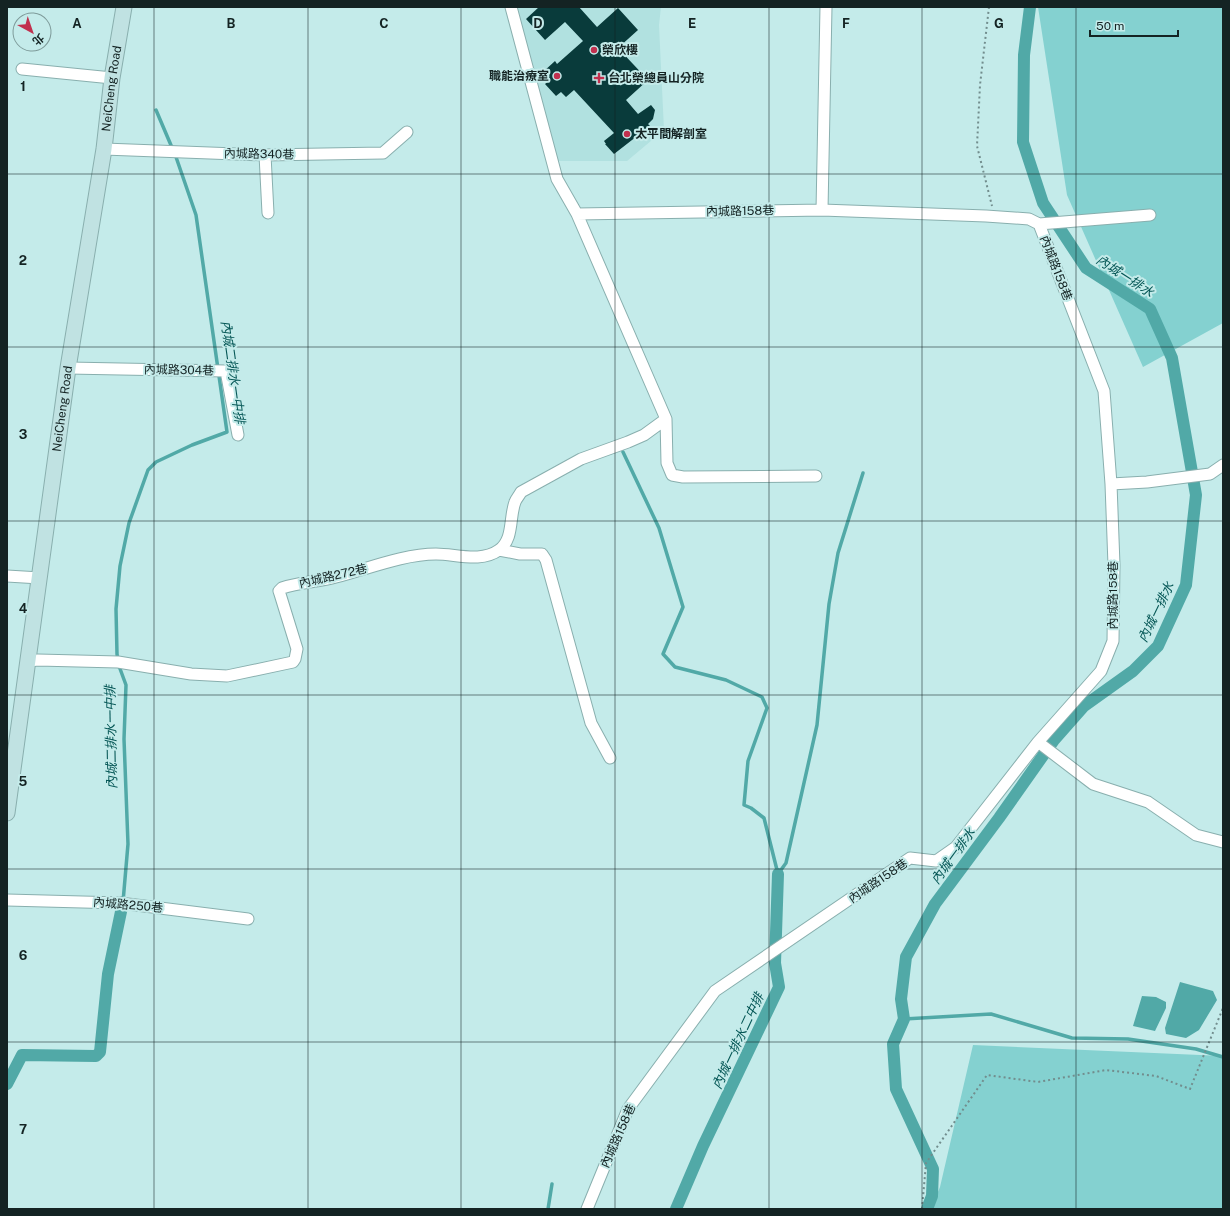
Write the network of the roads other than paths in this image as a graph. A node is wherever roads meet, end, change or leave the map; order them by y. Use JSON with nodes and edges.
{"nodes":[{"id":1,"x":124,"y":7,"type":"edge"},
{"id":2,"x":511,"y":7,"type":"edge"},
{"id":3,"x":826,"y":7,"type":"edge"},
{"id":4,"x":22,"y":69,"type":"dead end"},
{"id":5,"x":112,"y":78,"type":"junction"},
{"id":6,"x":407,"y":132,"type":"dead end"},
{"id":7,"x":104,"y":149,"type":"junction"},
{"id":8,"x":265,"y":155,"type":"junction"},
{"id":9,"x":822,"y":210,"type":"junction"},
{"id":10,"x":268,"y":213,"type":"dead end"},
{"id":11,"x":577,"y":214,"type":"junction"},
{"id":12,"x":1150,"y":215,"type":"dead end"},
{"id":13,"x":1043,"y":224,"type":"junction"},
{"id":14,"x":68,"y":368,"type":"junction"},
{"id":15,"x":666,"y":419,"type":"junction"},
{"id":16,"x":238,"y":435,"type":"dead end"},
{"id":17,"x":1223,"y":465,"type":"edge"},
{"id":18,"x":816,"y":476,"type":"dead end"},
{"id":19,"x":1111,"y":484,"type":"junction"},
{"id":20,"x":499,"y":550,"type":"junction"},
{"id":21,"x":7,"y":576,"type":"edge"},
{"id":22,"x":40,"y":578,"type":"junction"},
{"id":23,"x":28,"y":661,"type":"junction"},
{"id":24,"x":1040,"y":744,"type":"junction"},
{"id":25,"x":610,"y":758,"type":"dead end"},
{"id":26,"x":7,"y":813,"type":"edge"},
{"id":27,"x":1223,"y":842,"type":"edge"},
{"id":28,"x":7,"y":900,"type":"edge"},
{"id":29,"x":248,"y":919,"type":"dead end"},
{"id":30,"x":587,"y":1209,"type":"edge"}],
"edges":[{"from":1,"to":5,"type":"street","name":"NeiCheng Road"},
{"from":2,"to":11,"type":"street"},
{"from":3,"to":9,"type":"street"},
{"from":4,"to":5,"type":"street"},
{"from":5,"to":7,"type":"street","name":"NeiCheng Road"},
{"from":6,"to":8,"type":"street","name":"內城路340巷"},
{"from":7,"to":8,"type":"street","name":"內城路340巷"},
{"from":7,"to":14,"type":"street","name":"NeiCheng Road"},
{"from":8,"to":10,"type":"street"},
{"from":9,"to":11,"type":"street","name":"內城路158巷"},
{"from":9,"to":13,"type":"street","name":"內城路158巷"},
{"from":11,"to":15,"type":"street"},
{"from":12,"to":13,"type":"street"},
{"from":13,"to":19,"type":"street","name":"內城路158巷"},
{"from":14,"to":16,"type":"street","name":"內城路304巷"},
{"from":14,"to":22,"type":"street","name":"NeiCheng Road"},
{"from":15,"to":18,"type":"street"},
{"from":15,"to":20,"type":"street"},
{"from":17,"to":19,"type":"street"},
{"from":19,"to":24,"type":"street","name":"內城路158巷"},
{"from":20,"to":23,"type":"street","name":"內城路272巷"},
{"from":20,"to":25,"type":"street"},
{"from":21,"to":22,"type":"street"},
{"from":22,"to":23,"type":"street","name":"NeiCheng Road"},
{"from":23,"to":26,"type":"street","name":"NeiCheng Road"},
{"from":24,"to":27,"type":"street"},
{"from":24,"to":30,"type":"street","name":"內城路158巷"},
{"from":28,"to":29,"type":"street","name":"內城路250巷"}]}
